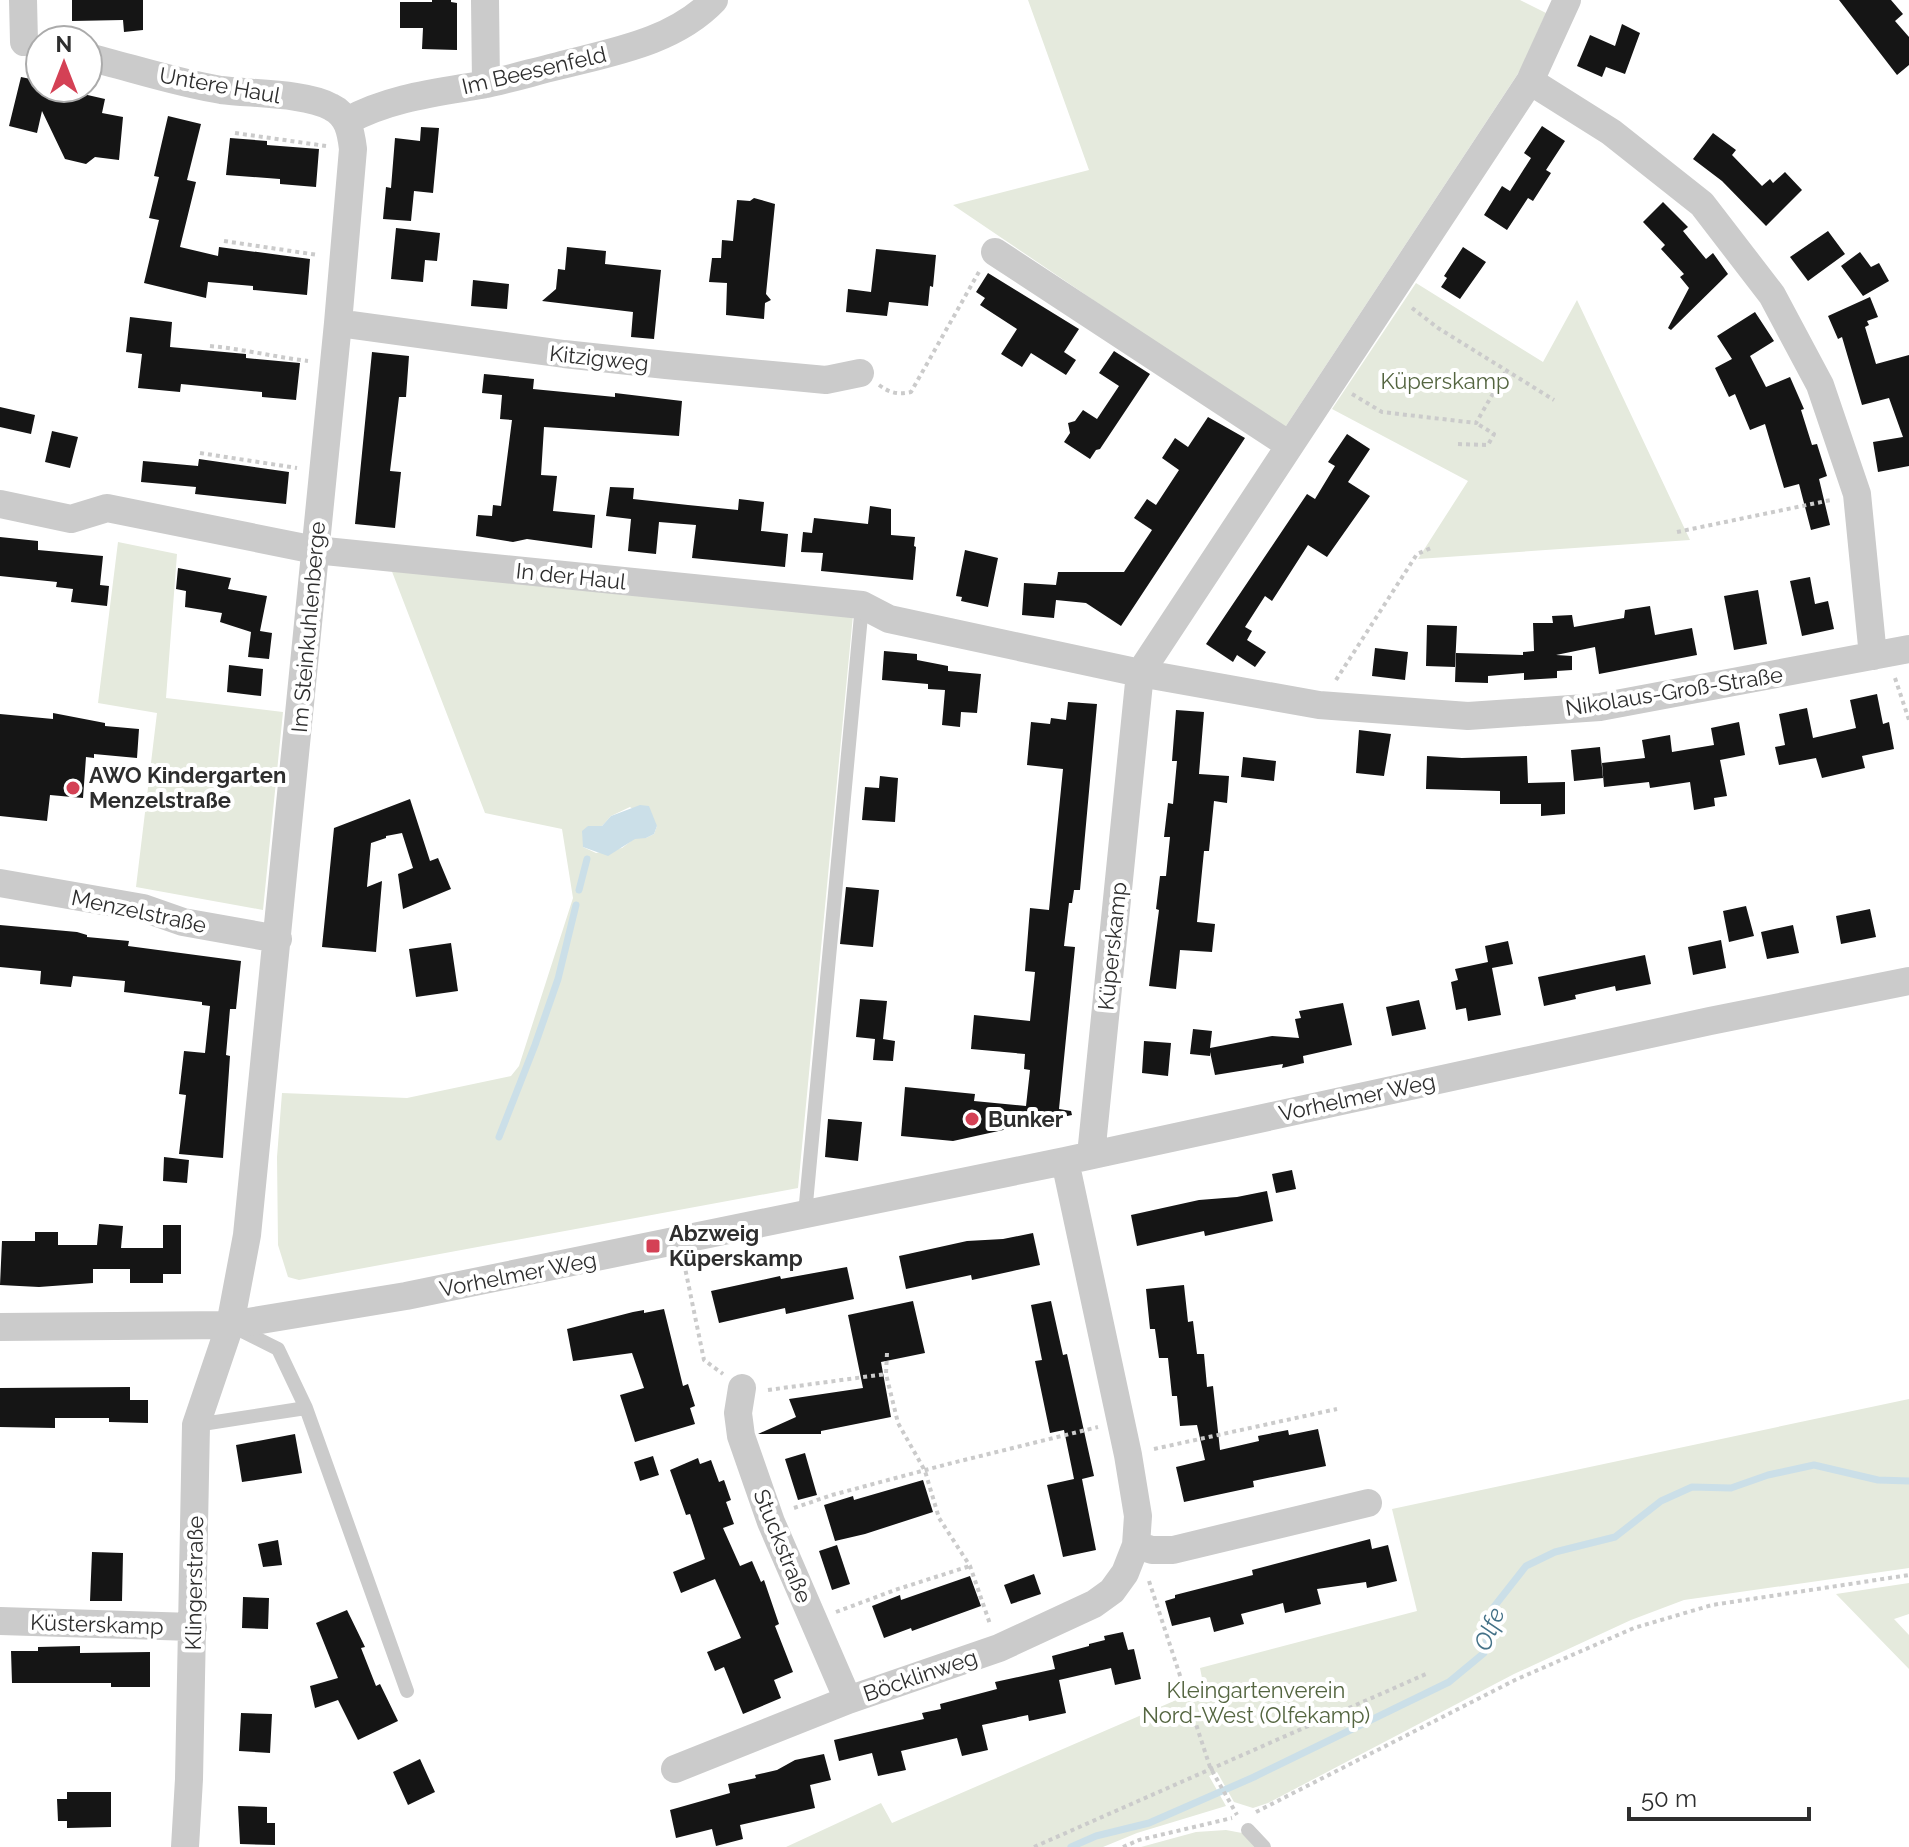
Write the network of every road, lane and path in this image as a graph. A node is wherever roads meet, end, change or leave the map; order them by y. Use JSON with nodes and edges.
{"nodes":[{"id":1,"x":23,"y":0,"type":"edge"},
{"id":2,"x":485,"y":0,"type":"edge"},
{"id":3,"x":714,"y":0,"type":"edge"},
{"id":4,"x":1567,"y":0,"type":"edge"},
{"id":5,"x":21,"y":41,"type":"edge"},
{"id":6,"x":104,"y":61,"type":"edge"},
{"id":7,"x":1530,"y":81,"type":"junction"},
{"id":8,"x":486,"y":84,"type":"junction"},
{"id":9,"x":347,"y":121,"type":"junction"},
{"id":10,"x":235,"y":133,"type":"dead end"},
{"id":11,"x":353,"y":149,"type":"junction"},
{"id":12,"x":224,"y":241,"type":"dead end"},
{"id":13,"x":995,"y":252,"type":"joint"},
{"id":14,"x":344,"y":258,"type":"junction"},
{"id":15,"x":1391,"y":293,"type":"junction"},
{"id":16,"x":338,"y":323,"type":"junction"},
{"id":17,"x":210,"y":346,"type":"dead end"},
{"id":18,"x":334,"y":363,"type":"junction"},
{"id":19,"x":1506,"y":371,"type":"junction"},
{"id":20,"x":860,"y":373,"type":"joint"},
{"id":21,"x":1332,"y":381,"type":"junction"},
{"id":22,"x":1554,"y":400,"type":"dead end"},
{"id":23,"x":1476,"y":423,"type":"junction"},
{"id":24,"x":1458,"y":444,"type":"dead end"},
{"id":25,"x":1289,"y":445,"type":"junction"},
{"id":26,"x":200,"y":453,"type":"dead end"},
{"id":27,"x":323,"y":471,"type":"junction"},
{"id":28,"x":1857,"y":494,"type":"junction"},
{"id":29,"x":0,"y":504,"type":"edge"},
{"id":30,"x":1677,"y":532,"type":"dead end"},
{"id":31,"x":1431,"y":548,"type":"dead end"},
{"id":32,"x":315,"y":550,"type":"junction"},
{"id":33,"x":862,"y":605,"type":"junction"},
{"id":34,"x":1889,"y":653,"type":"edge"},
{"id":35,"x":1140,"y":673,"type":"junction"},
{"id":36,"x":1319,"y":705,"type":"junction"},
{"id":37,"x":1909,"y":720,"type":"edge"},
{"id":38,"x":0,"y":883,"type":"edge"},
{"id":39,"x":278,"y":939,"type":"junction"},
{"id":40,"x":1909,"y":981,"type":"edge"},
{"id":41,"x":1078,"y":1158,"type":"junction"},
{"id":42,"x":805,"y":1214,"type":"junction"},
{"id":43,"x":679,"y":1241,"type":"junction"},
{"id":44,"x":230,"y":1325,"type":"junction"},
{"id":45,"x":0,"y":1327,"type":"edge"},
{"id":46,"x":887,"y":1353,"type":"dead end"},
{"id":47,"x":886,"y":1374,"type":"junction"},
{"id":48,"x":742,"y":1388,"type":"junction"},
{"id":49,"x":306,"y":1408,"type":"junction"},
{"id":50,"x":1337,"y":1409,"type":"dead end"},
{"id":51,"x":1121,"y":1422,"type":"junction"},
{"id":52,"x":196,"y":1425,"type":"junction"},
{"id":53,"x":1128,"y":1455,"type":"junction"},
{"id":54,"x":925,"y":1471,"type":"junction"},
{"id":55,"x":1368,"y":1503,"type":"dead end"},
{"id":56,"x":769,"y":1516,"type":"junction"},
{"id":57,"x":1135,"y":1550,"type":"junction"},
{"id":58,"x":970,"y":1566,"type":"junction"},
{"id":59,"x":1909,"y":1575,"type":"edge"},
{"id":60,"x":0,"y":1621,"type":"edge"},
{"id":61,"x":814,"y":1621,"type":"junction"},
{"id":62,"x":193,"y":1627,"type":"junction"},
{"id":63,"x":999,"y":1648,"type":"junction"},
{"id":64,"x":1426,"y":1674,"type":"dead end"},
{"id":65,"x":407,"y":1691,"type":"dead end"},
{"id":66,"x":848,"y":1700,"type":"junction"},
{"id":67,"x":1210,"y":1767,"type":"junction"},
{"id":68,"x":675,"y":1769,"type":"dead end"},
{"id":69,"x":1230,"y":1803,"type":"dead end"},
{"id":70,"x":1250,"y":1814,"type":"dead end"},
{"id":71,"x":1238,"y":1817,"type":"dead end"},
{"id":72,"x":1248,"y":1830,"type":"dead end"},
{"id":73,"x":185,"y":1847,"type":"edge"},
{"id":74,"x":1034,"y":1847,"type":"edge"},
{"id":75,"x":1123,"y":1847,"type":"edge"},
{"id":76,"x":1264,"y":1847,"type":"edge"}],
"edges":[{"from":1,"to":5,"type":"street"},
{"from":2,"to":8,"type":"street"},
{"from":3,"to":8,"type":"street","name":"Im Beesenfeld"},
{"from":4,"to":7,"type":"street","name":"Küperskamp"},
{"from":6,"to":9,"type":"street","name":"Untere Haul"},
{"from":7,"to":15,"type":"street","name":"Küperskamp"},
{"from":7,"to":28,"type":"street"},
{"from":8,"to":9,"type":"street","name":"Im Beesenfeld"},
{"from":9,"to":11,"type":"street","name":"Im Steinkuhlenberge"},
{"from":10,"to":11,"type":"path"},
{"from":11,"to":14,"type":"street","name":"Im Steinkuhlenberge"},
{"from":12,"to":14,"type":"path"},
{"from":13,"to":20,"type":"path"},
{"from":13,"to":25,"type":"street"},
{"from":14,"to":16,"type":"street","name":"Im Steinkuhlenberge"},
{"from":15,"to":19,"type":"path"},
{"from":15,"to":21,"type":"street","name":"Küperskamp"},
{"from":16,"to":18,"type":"street","name":"Im Steinkuhlenberge"},
{"from":16,"to":20,"type":"street","name":"Kitzigweg"},
{"from":17,"to":18,"type":"path"},
{"from":18,"to":27,"type":"street","name":"Im Steinkuhlenberge"},
{"from":19,"to":22,"type":"path"},
{"from":19,"to":23,"type":"path"},
{"from":21,"to":23,"type":"path"},
{"from":21,"to":25,"type":"street","name":"Küperskamp"},
{"from":23,"to":24,"type":"path"},
{"from":25,"to":35,"type":"street","name":"Küperskamp"},
{"from":26,"to":27,"type":"path"},
{"from":27,"to":32,"type":"street","name":"Im Steinkuhlenberge"},
{"from":28,"to":30,"type":"path"},
{"from":28,"to":34,"type":"street"},
{"from":29,"to":32,"type":"street","name":"In der Haul"},
{"from":31,"to":36,"type":"path"},
{"from":32,"to":33,"type":"street","name":"In der Haul"},
{"from":32,"to":39,"type":"street","name":"Im Steinkuhlenberge"},
{"from":33,"to":35,"type":"street","name":"In der Haul"},
{"from":33,"to":42,"type":"lane"},
{"from":34,"to":36,"type":"street","name":"Nikolaus-Groß-Straße"},
{"from":34,"to":37,"type":"path"},
{"from":35,"to":36,"type":"street","name":"Nikolaus-Groß-Straße"},
{"from":35,"to":41,"type":"street","name":"Küperskamp"},
{"from":38,"to":39,"type":"street","name":"Menzelstraße"},
{"from":39,"to":44,"type":"street","name":"Im Steinkuhlenberge"},
{"from":40,"to":41,"type":"street","name":"Vorhelmer Weg"},
{"from":41,"to":42,"type":"street","name":"Vorhelmer Weg"},
{"from":41,"to":51,"type":"street","name":"Böcklinweg"},
{"from":42,"to":43,"type":"street","name":"Vorhelmer Weg"},
{"from":43,"to":44,"type":"street","name":"Vorhelmer Weg"},
{"from":43,"to":48,"type":"path"},
{"from":44,"to":45,"type":"street","name":"Vorhelmer Weg"},
{"from":44,"to":49,"type":"lane","name":"Vorhelmer Weg"},
{"from":44,"to":52,"type":"street","name":"Klingerstraße"},
{"from":46,"to":47,"type":"path"},
{"from":47,"to":48,"type":"path"},
{"from":47,"to":54,"type":"path"},
{"from":48,"to":56,"type":"street","name":"Stuckstraße"},
{"from":49,"to":52,"type":"lane"},
{"from":49,"to":65,"type":"lane","name":"Vorhelmer Weg"},
{"from":50,"to":53,"type":"path"},
{"from":51,"to":53,"type":"street","name":"Böcklinweg"},
{"from":51,"to":54,"type":"path"},
{"from":52,"to":62,"type":"street","name":"Klingerstraße"},
{"from":53,"to":57,"type":"street","name":"Böcklinweg"},
{"from":54,"to":56,"type":"path"},
{"from":54,"to":58,"type":"path"},
{"from":55,"to":57,"type":"street"},
{"from":56,"to":61,"type":"street","name":"Stuckstraße"},
{"from":57,"to":63,"type":"street","name":"Böcklinweg"},
{"from":57,"to":67,"type":"path"},
{"from":58,"to":61,"type":"path"},
{"from":58,"to":63,"type":"path"},
{"from":59,"to":70,"type":"path"},
{"from":60,"to":62,"type":"street","name":"Küsterskamp"},
{"from":61,"to":66,"type":"street","name":"Stuckstraße"},
{"from":62,"to":73,"type":"street","name":"Klingerstraße"},
{"from":63,"to":66,"type":"street","name":"Böcklinweg"},
{"from":64,"to":67,"type":"path"},
{"from":66,"to":68,"type":"street","name":"Böcklinweg"},
{"from":67,"to":69,"type":"path"},
{"from":67,"to":74,"type":"path"},
{"from":71,"to":75,"type":"path"},
{"from":72,"to":76,"type":"lane"}]}
